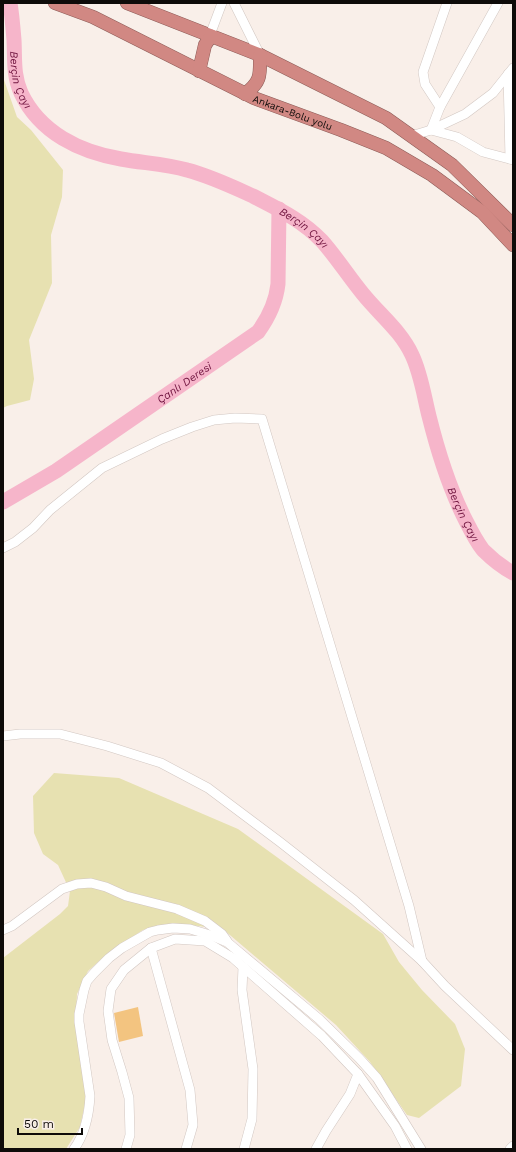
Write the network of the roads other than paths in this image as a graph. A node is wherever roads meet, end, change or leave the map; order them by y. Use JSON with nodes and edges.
{"nodes":[{"id":1,"x":55,"y":3,"type":"edge"},
{"id":2,"x":127,"y":3,"type":"edge"},
{"id":3,"x":234,"y":3,"type":"edge"},
{"id":4,"x":447,"y":3,"type":"edge"},
{"id":5,"x":218,"y":4,"type":"edge"},
{"id":6,"x":494,"y":4,"type":"edge"},
{"id":7,"x":210,"y":36,"type":"junction"},
{"id":8,"x":260,"y":55,"type":"junction"},
{"id":9,"x":199,"y":71,"type":"junction"},
{"id":10,"x":511,"y":71,"type":"edge"},
{"id":11,"x":245,"y":94,"type":"junction"},
{"id":12,"x":440,"y":107,"type":"junction"},
{"id":13,"x":431,"y":130,"type":"junction"},
{"id":14,"x":411,"y":136,"type":"junction"},
{"id":15,"x":512,"y":160,"type":"edge"},
{"id":16,"x":513,"y":225,"type":"edge"},
{"id":17,"x":513,"y":245,"type":"edge"},
{"id":18,"x":3,"y":548,"type":"edge"},
{"id":19,"x":3,"y":736,"type":"edge"},
{"id":20,"x":3,"y":930,"type":"edge"},
{"id":21,"x":227,"y":942,"type":"junction"},
{"id":22,"x":151,"y":948,"type":"junction"},
{"id":23,"x":422,"y":961,"type":"junction"},
{"id":24,"x":243,"y":967,"type":"junction"},
{"id":25,"x":513,"y":1050,"type":"edge"},
{"id":26,"x":358,"y":1074,"type":"junction"},
{"id":27,"x":513,"y":1146,"type":"edge"},
{"id":28,"x":74,"y":1149,"type":"edge"},
{"id":29,"x":126,"y":1149,"type":"edge"},
{"id":30,"x":186,"y":1149,"type":"edge"},
{"id":31,"x":244,"y":1149,"type":"edge"},
{"id":32,"x":316,"y":1149,"type":"edge"},
{"id":33,"x":407,"y":1149,"type":"edge"},
{"id":34,"x":421,"y":1149,"type":"edge"},
{"id":35,"x":510,"y":1149,"type":"edge"}],
"edges":[{"from":1,"to":9,"type":"highway","name":"Ankara-Bolu yolu"},
{"from":2,"to":7,"type":"highway"},
{"from":3,"to":8,"type":"street"},
{"from":4,"to":12,"type":"street"},
{"from":5,"to":7,"type":"street"},
{"from":6,"to":12,"type":"street"},
{"from":7,"to":8,"type":"highway"},
{"from":7,"to":9,"type":"highway"},
{"from":8,"to":11,"type":"highway"},
{"from":8,"to":14,"type":"highway"},
{"from":9,"to":11,"type":"highway","name":"Ankara-Bolu yolu"},
{"from":10,"to":13,"type":"street"},
{"from":10,"to":15,"type":"street"},
{"from":11,"to":17,"type":"highway","name":"Ankara-Bolu yolu"},
{"from":12,"to":13,"type":"street"},
{"from":13,"to":14,"type":"street"},
{"from":13,"to":15,"type":"street"},
{"from":14,"to":16,"type":"highway"},
{"from":18,"to":23,"type":"street"},
{"from":19,"to":23,"type":"street"},
{"from":20,"to":21,"type":"street"},
{"from":21,"to":28,"type":"street"},
{"from":21,"to":34,"type":"street"},
{"from":22,"to":24,"type":"street"},
{"from":22,"to":29,"type":"street"},
{"from":22,"to":30,"type":"street"},
{"from":23,"to":25,"type":"street"},
{"from":24,"to":26,"type":"street"},
{"from":24,"to":31,"type":"street"},
{"from":26,"to":32,"type":"street"},
{"from":26,"to":33,"type":"street"},
{"from":27,"to":35,"type":"street"}]}
